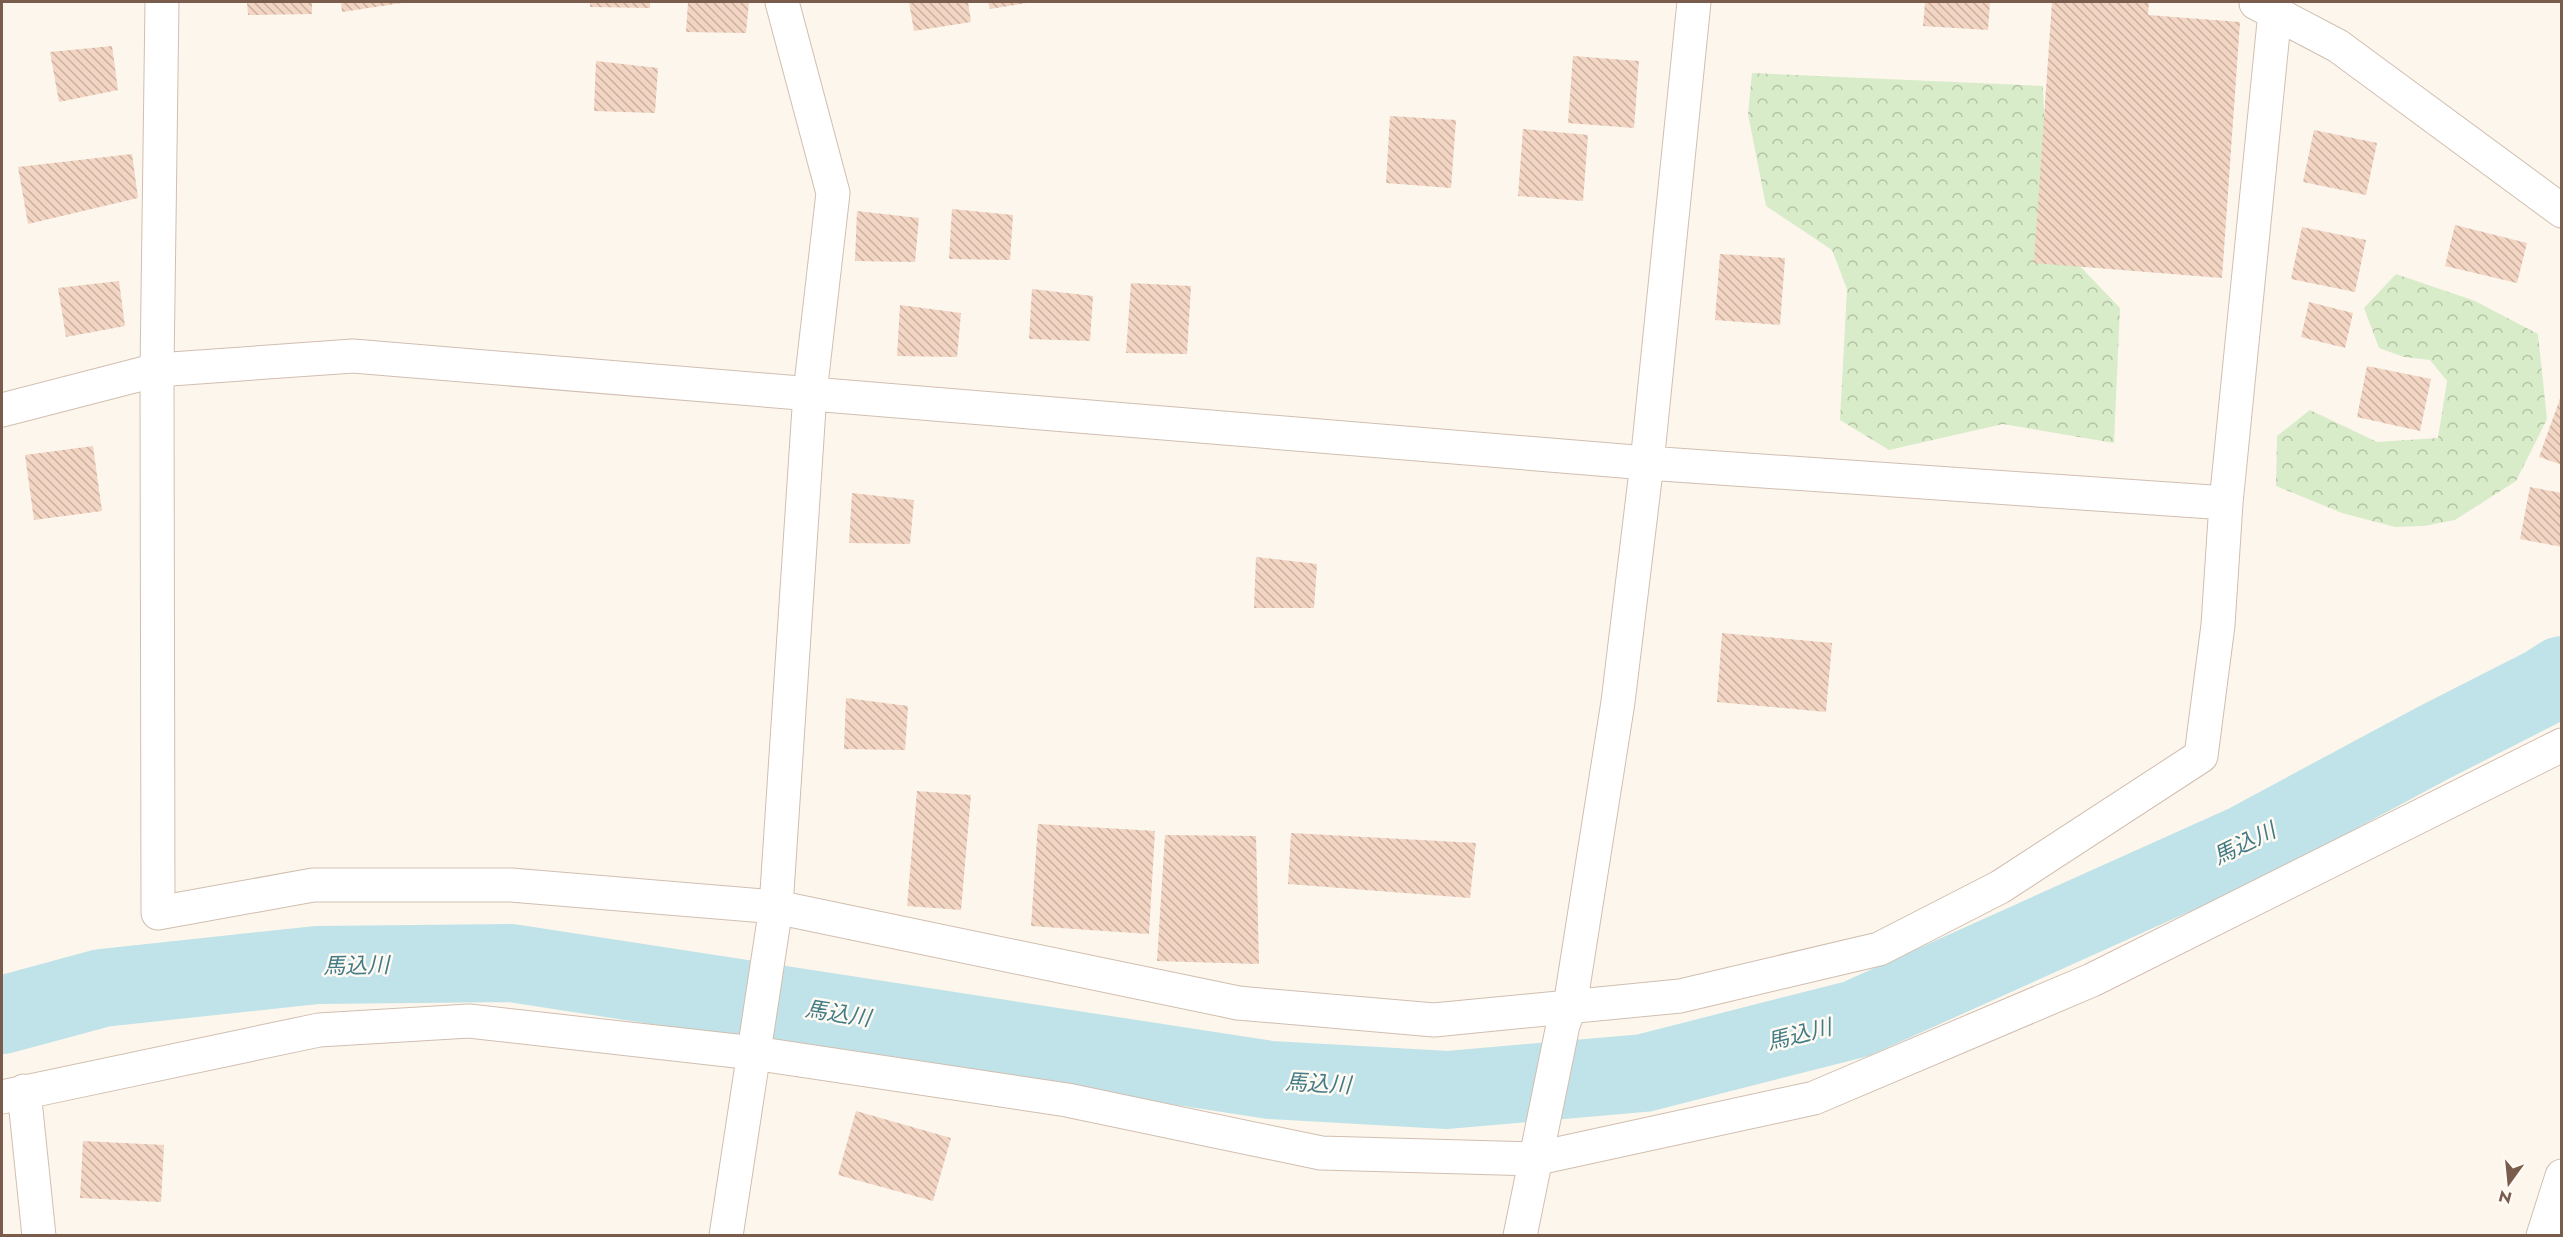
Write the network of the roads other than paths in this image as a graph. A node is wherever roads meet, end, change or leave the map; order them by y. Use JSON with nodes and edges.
{"nodes":[{"id":1,"x":162,"y":2,"type":"edge"},
{"id":2,"x":782,"y":2,"type":"edge"},
{"id":3,"x":1694,"y":2,"type":"edge"},
{"id":4,"x":2267,"y":5,"type":"edge"},
{"id":5,"x":2562,"y":211,"type":"edge"},
{"id":6,"x":157,"y":370,"type":"junction"},
{"id":7,"x":810,"y":393,"type":"junction"},
{"id":8,"x":2,"y":410,"type":"edge"},
{"id":9,"x":1647,"y":463,"type":"junction"},
{"id":10,"x":2226,"y":503,"type":"junction"},
{"id":11,"x":2562,"y":745,"type":"edge"},
{"id":12,"x":775,"y":917,"type":"junction"},
{"id":13,"x":1567,"y":1015,"type":"junction"},
{"id":14,"x":755,"y":1045,"type":"junction"},
{"id":15,"x":13,"y":1094,"type":"edge"},
{"id":16,"x":1537,"y":1147,"type":"junction"},
{"id":17,"x":2562,"y":1176,"type":"edge"},
{"id":18,"x":39,"y":1236,"type":"edge"},
{"id":19,"x":726,"y":1236,"type":"edge"},
{"id":20,"x":1520,"y":1236,"type":"edge"},
{"id":21,"x":2543,"y":1236,"type":"edge"}],
"edges":[{"from":1,"to":6,"type":"street"},
{"from":2,"to":7,"type":"street"},
{"from":3,"to":9,"type":"street"},
{"from":4,"to":5,"type":"street"},
{"from":4,"to":10,"type":"street"},
{"from":6,"to":7,"type":"street"},
{"from":6,"to":8,"type":"street"},
{"from":6,"to":12,"type":"street"},
{"from":7,"to":9,"type":"street"},
{"from":7,"to":12,"type":"street"},
{"from":9,"to":10,"type":"street"},
{"from":9,"to":13,"type":"street"},
{"from":10,"to":13,"type":"street"},
{"from":11,"to":16,"type":"street"},
{"from":12,"to":13,"type":"street"},
{"from":12,"to":14,"type":"street"},
{"from":13,"to":16,"type":"street"},
{"from":14,"to":15,"type":"street"},
{"from":14,"to":16,"type":"street"},
{"from":14,"to":19,"type":"street"},
{"from":15,"to":18,"type":"street"},
{"from":16,"to":20,"type":"street"},
{"from":17,"to":21,"type":"street"}]}
